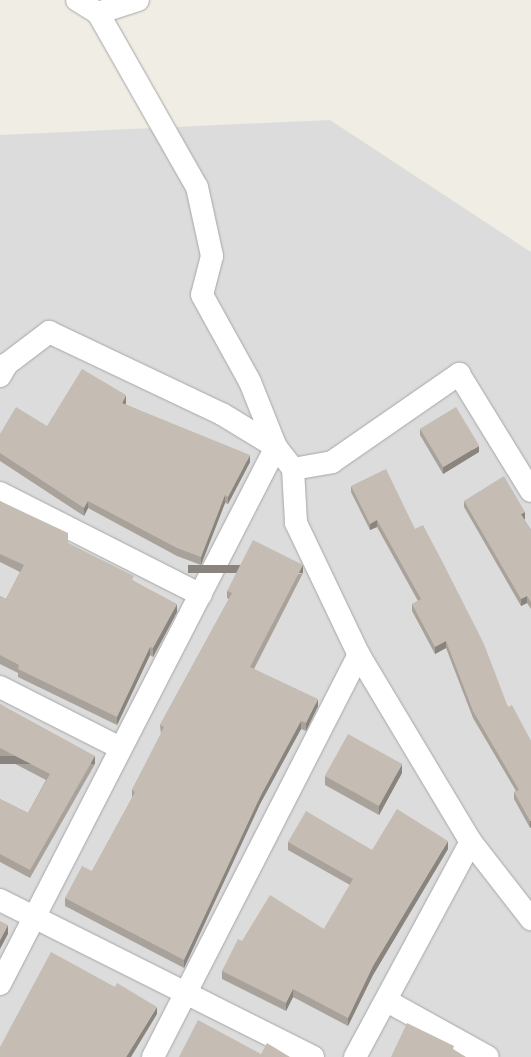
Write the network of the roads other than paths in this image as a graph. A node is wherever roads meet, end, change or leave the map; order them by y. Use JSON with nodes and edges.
{"nodes":[{"id":1,"x":77,"y":0,"type":"edge"},
{"id":2,"x":138,"y":0,"type":"edge"},
{"id":3,"x":98,"y":13,"type":"junction"},
{"id":4,"x":2,"y":367,"type":"edge"},
{"id":5,"x":276,"y":447,"type":"junction"},
{"id":6,"x":293,"y":469,"type":"junction"},
{"id":7,"x":531,"y":491,"type":"edge"},
{"id":8,"x":0,"y":493,"type":"edge"},
{"id":9,"x":201,"y":595,"type":"junction"},
{"id":10,"x":359,"y":655,"type":"junction"},
{"id":11,"x":0,"y":688,"type":"edge"},
{"id":12,"x":120,"y":748,"type":"junction"},
{"id":13,"x":471,"y":842,"type":"junction"},
{"id":14,"x":0,"y":900,"type":"edge"},
{"id":15,"x":34,"y":917,"type":"junction"},
{"id":16,"x":531,"y":919,"type":"edge"},
{"id":17,"x":0,"y":984,"type":"edge"},
{"id":18,"x":186,"y":993,"type":"junction"},
{"id":19,"x":387,"y":1001,"type":"junction"},
{"id":20,"x":153,"y":1057,"type":"edge"},
{"id":21,"x":313,"y":1057,"type":"edge"},
{"id":22,"x":355,"y":1057,"type":"edge"},
{"id":23,"x":488,"y":1057,"type":"edge"}],
"edges":[{"from":1,"to":3,"type":"street"},
{"from":2,"to":3,"type":"street"},
{"from":3,"to":5,"type":"street"},
{"from":4,"to":5,"type":"street"},
{"from":5,"to":6,"type":"street"},
{"from":5,"to":9,"type":"street"},
{"from":6,"to":7,"type":"street"},
{"from":6,"to":10,"type":"street"},
{"from":8,"to":9,"type":"street"},
{"from":9,"to":12,"type":"street"},
{"from":10,"to":13,"type":"street"},
{"from":10,"to":18,"type":"street"},
{"from":11,"to":12,"type":"street"},
{"from":12,"to":15,"type":"street"},
{"from":13,"to":16,"type":"street"},
{"from":13,"to":19,"type":"street"},
{"from":14,"to":15,"type":"street"},
{"from":15,"to":17,"type":"street"},
{"from":15,"to":18,"type":"street"},
{"from":18,"to":20,"type":"street"},
{"from":18,"to":21,"type":"street"},
{"from":19,"to":22,"type":"street"},
{"from":19,"to":23,"type":"street"}]}
